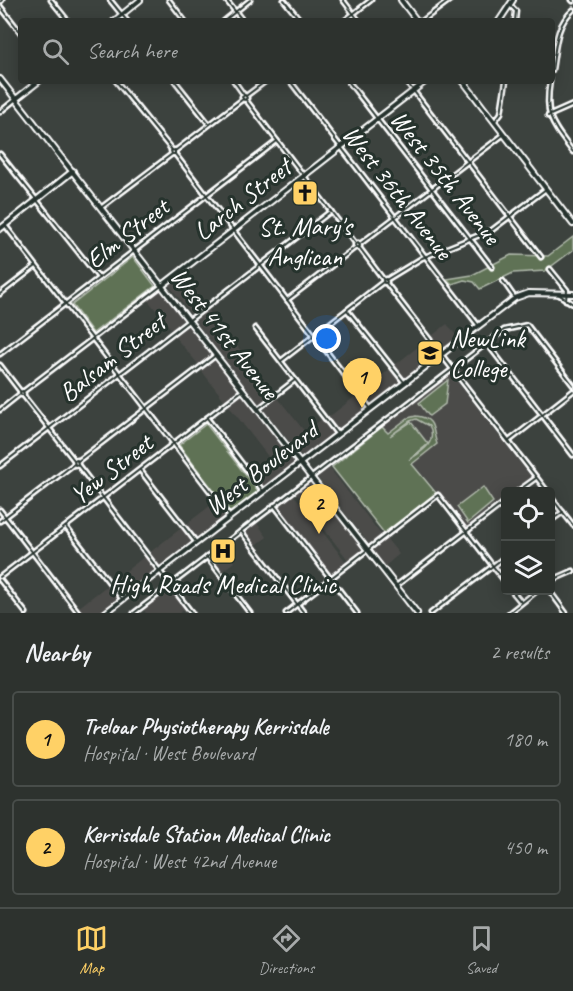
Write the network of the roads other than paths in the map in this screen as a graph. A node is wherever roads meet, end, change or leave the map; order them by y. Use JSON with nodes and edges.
{"nodes":[{"id":1,"x":51,"y":0,"type":"edge"},
{"id":2,"x":110,"y":0,"type":"edge"},
{"id":3,"x":140,"y":0,"type":"edge"},
{"id":4,"x":169,"y":0,"type":"edge"},
{"id":5,"x":226,"y":0,"type":"edge"},
{"id":6,"x":250,"y":0,"type":"edge"},
{"id":7,"x":285,"y":0,"type":"edge"},
{"id":8,"x":343,"y":0,"type":"edge"},
{"id":9,"x":371,"y":0,"type":"edge"},
{"id":10,"x":401,"y":0,"type":"edge"},
{"id":11,"x":450,"y":0,"type":"edge"},
{"id":12,"x":513,"y":0,"type":"edge"},
{"id":13,"x":510,"y":5,"type":"junction"},
{"id":14,"x":0,"y":6,"type":"edge"},
{"id":15,"x":573,"y":10,"type":"edge"},
{"id":16,"x":236,"y":12,"type":"junction"},
{"id":17,"x":354,"y":14,"type":"junction"},
{"id":18,"x":122,"y":15,"type":"junction"},
{"id":19,"x":66,"y":18,"type":"edge"},
{"id":20,"x":118,"y":18,"type":"edge"},
{"id":21,"x":124,"y":18,"type":"edge"},
{"id":22,"x":183,"y":18,"type":"edge"},
{"id":23,"x":228,"y":18,"type":"edge"},
{"id":24,"x":241,"y":18,"type":"edge"},
{"id":25,"x":299,"y":18,"type":"edge"},
{"id":26,"x":348,"y":18,"type":"edge"},
{"id":27,"x":357,"y":18,"type":"edge"},
{"id":28,"x":415,"y":18,"type":"edge"},
{"id":29,"x":426,"y":18,"type":"edge"},
{"id":30,"x":501,"y":18,"type":"edge"},
{"id":31,"x":515,"y":18,"type":"edge"},
{"id":32,"x":18,"y":29,"type":"edge"},
{"id":33,"x":555,"y":51,"type":"edge"},
{"id":34,"x":0,"y":79,"type":"edge"},
{"id":35,"x":35,"y":84,"type":"edge"},
{"id":36,"x":118,"y":84,"type":"edge"},
{"id":37,"x":177,"y":84,"type":"edge"},
{"id":38,"x":236,"y":84,"type":"edge"},
{"id":39,"x":262,"y":84,"type":"edge"},
{"id":40,"x":292,"y":84,"type":"edge"},
{"id":41,"x":350,"y":84,"type":"edge"},
{"id":42,"x":408,"y":84,"type":"edge"},
{"id":43,"x":422,"y":84,"type":"edge"},
{"id":44,"x":465,"y":84,"type":"edge"},
{"id":45,"x":506,"y":84,"type":"edge"},
{"id":46,"x":550,"y":84,"type":"edge"},
{"id":47,"x":414,"y":91,"type":"junction"},
{"id":48,"x":245,"y":97,"type":"junction"},
{"id":49,"x":16,"y":99,"type":"junction"},
{"id":50,"x":573,"y":105,"type":"edge"},
{"id":51,"x":0,"y":112,"type":"edge"},
{"id":52,"x":548,"y":116,"type":"junction"},
{"id":53,"x":378,"y":119,"type":"junction"},
{"id":54,"x":494,"y":121,"type":"junction"},
{"id":55,"x":210,"y":124,"type":"junction"},
{"id":56,"x":504,"y":134,"type":"junction"},
{"id":57,"x":277,"y":141,"type":"junction"},
{"id":58,"x":341,"y":147,"type":"junction"},
{"id":59,"x":173,"y":152,"type":"junction"},
{"id":60,"x":573,"y":152,"type":"edge"},
{"id":61,"x":0,"y":154,"type":"edge"},
{"id":62,"x":468,"y":161,"type":"junction"},
{"id":63,"x":73,"y":171,"type":"junction"},
{"id":64,"x":304,"y":176,"type":"junction"},
{"id":65,"x":432,"y":189,"type":"junction"},
{"id":66,"x":546,"y":189,"type":"junction"},
{"id":67,"x":206,"y":195,"type":"junction"},
{"id":68,"x":37,"y":199,"type":"junction"},
{"id":69,"x":102,"y":207,"type":"junction"},
{"id":70,"x":331,"y":211,"type":"junction"},
{"id":71,"x":510,"y":216,"type":"junction"},
{"id":72,"x":395,"y":217,"type":"junction"},
{"id":73,"x":573,"y":224,"type":"edge"},
{"id":74,"x":5,"y":225,"type":"junction"},
{"id":75,"x":0,"y":229,"type":"edge"},
{"id":76,"x":233,"y":230,"type":"junction"},
{"id":77,"x":470,"y":238,"type":"junction"},
{"id":78,"x":358,"y":246,"type":"junction"},
{"id":79,"x":136,"y":250,"type":"junction"},
{"id":80,"x":425,"y":257,"type":"junction"},
{"id":81,"x":541,"y":257,"type":"dead end"},
{"id":82,"x":261,"y":265,"type":"junction"},
{"id":83,"x":36,"y":266,"type":"junction"},
{"id":84,"x":492,"y":267,"type":"dead end"},
{"id":85,"x":550,"y":268,"type":"dead end"},
{"id":86,"x":99,"y":278,"type":"junction"},
{"id":87,"x":385,"y":281,"type":"junction"},
{"id":88,"x":503,"y":281,"type":"dead end"},
{"id":89,"x":163,"y":285,"type":"junction"},
{"id":90,"x":557,"y":293,"type":"junction"},
{"id":91,"x":0,"y":294,"type":"edge"},
{"id":92,"x":567,"y":294,"type":"junction"},
{"id":93,"x":573,"y":294,"type":"edge"},
{"id":94,"x":515,"y":298,"type":"junction"},
{"id":95,"x":287,"y":300,"type":"junction"},
{"id":96,"x":566,"y":300,"type":"junction"},
{"id":97,"x":66,"y":304,"type":"junction"},
{"id":98,"x":573,"y":304,"type":"edge"},
{"id":99,"x":347,"y":310,"type":"junction"},
{"id":100,"x":190,"y":320,"type":"junction"},
{"id":101,"x":478,"y":325,"type":"junction"},
{"id":102,"x":255,"y":328,"type":"dead end"},
{"id":103,"x":314,"y":335,"type":"junction"},
{"id":104,"x":93,"y":339,"type":"junction"},
{"id":105,"x":486,"y":342,"type":"junction"},
{"id":106,"x":441,"y":353,"type":"junction"},
{"id":107,"x":0,"y":354,"type":"edge"},
{"id":108,"x":216,"y":355,"type":"junction"},
{"id":109,"x":281,"y":361,"type":"junction"},
{"id":110,"x":0,"y":365,"type":"edge"},
{"id":111,"x":452,"y":368,"type":"junction"},
{"id":112,"x":119,"y":374,"type":"junction"},
{"id":113,"x":295,"y":380,"type":"junction"},
{"id":114,"x":404,"y":382,"type":"junction"},
{"id":115,"x":573,"y":385,"type":"edge"},
{"id":116,"x":243,"y":390,"type":"junction"},
{"id":117,"x":573,"y":391,"type":"edge"},
{"id":118,"x":22,"y":393,"type":"junction"},
{"id":119,"x":370,"y":408,"type":"junction"},
{"id":120,"x":146,"y":409,"type":"junction"},
{"id":121,"x":258,"y":409,"type":"junction"},
{"id":122,"x":0,"y":410,"type":"edge"},
{"id":123,"x":542,"y":415,"type":"junction"},
{"id":124,"x":207,"y":418,"type":"junction"},
{"id":125,"x":49,"y":428,"type":"junction"},
{"id":126,"x":337,"y":434,"type":"junction"},
{"id":127,"x":508,"y":441,"type":"junction"},
{"id":128,"x":173,"y":444,"type":"junction"},
{"id":129,"x":573,"y":455,"type":"edge"},
{"id":130,"x":76,"y":463,"type":"junction"},
{"id":131,"x":300,"y":463,"type":"junction"},
{"id":132,"x":0,"y":466,"type":"edge"},
{"id":133,"x":140,"y":470,"type":"junction"},
{"id":134,"x":312,"y":477,"type":"junction"},
{"id":135,"x":536,"y":478,"type":"junction"},
{"id":136,"x":524,"y":487,"type":"edge"},
{"id":137,"x":543,"y":487,"type":"edge"},
{"id":138,"x":263,"y":491,"type":"junction"},
{"id":139,"x":103,"y":498,"type":"junction"},
{"id":140,"x":555,"y":502,"type":"edge"},
{"id":141,"x":274,"y":505,"type":"junction"},
{"id":142,"x":501,"y":505,"type":"edge"},
{"id":143,"x":0,"y":510,"type":"edge"},
{"id":144,"x":563,"y":512,"type":"junction"},
{"id":145,"x":572,"y":516,"type":"edge"},
{"id":146,"x":5,"y":517,"type":"junction"},
{"id":147,"x":230,"y":517,"type":"junction"},
{"id":148,"x":555,"y":518,"type":"edge"},
{"id":149,"x":568,"y":519,"type":"junction"},
{"id":150,"x":0,"y":521,"type":"edge"},
{"id":151,"x":573,"y":525,"type":"edge"},
{"id":152,"x":66,"y":527,"type":"junction"},
{"id":153,"x":241,"y":531,"type":"junction"},
{"id":154,"x":466,"y":532,"type":"junction"},
{"id":155,"x":196,"y":542,"type":"junction"},
{"id":156,"x":368,"y":550,"type":"junction"},
{"id":157,"x":32,"y":552,"type":"junction"},
{"id":158,"x":207,"y":557,"type":"junction"},
{"id":159,"x":501,"y":560,"type":"edge"},
{"id":160,"x":493,"y":566,"type":"junction"},
{"id":161,"x":159,"y":571,"type":"junction"},
{"id":162,"x":573,"y":571,"type":"edge"},
{"id":163,"x":501,"y":576,"type":"edge"},
{"id":164,"x":0,"y":578,"type":"edge"},
{"id":165,"x":331,"y":578,"type":"junction"},
{"id":166,"x":555,"y":579,"type":"edge"},
{"id":167,"x":170,"y":585,"type":"junction"},
{"id":168,"x":396,"y":586,"type":"junction"},
{"id":169,"x":514,"y":595,"type":"edge"},
{"id":170,"x":532,"y":595,"type":"edge"},
{"id":171,"x":552,"y":595,"type":"edge"},
{"id":172,"x":123,"y":599,"type":"junction"},
{"id":173,"x":521,"y":603,"type":"junction"},
{"id":174,"x":297,"y":604,"type":"junction"},
{"id":175,"x":26,"y":613,"type":"edge"},
{"id":176,"x":79,"y":613,"type":"edge"},
{"id":177,"x":105,"y":613,"type":"edge"},
{"id":178,"x":134,"y":613,"type":"edge"},
{"id":179,"x":192,"y":613,"type":"edge"},
{"id":180,"x":250,"y":613,"type":"edge"},
{"id":181,"x":286,"y":613,"type":"edge"},
{"id":182,"x":304,"y":613,"type":"edge"},
{"id":183,"x":357,"y":613,"type":"edge"},
{"id":184,"x":417,"y":613,"type":"edge"},
{"id":185,"x":431,"y":613,"type":"edge"},
{"id":186,"x":509,"y":613,"type":"edge"},
{"id":187,"x":567,"y":613,"type":"edge"}],
"edges":[{"from":1,"to":19,"type":"street"},
{"from":2,"to":18,"type":"street"},
{"from":3,"to":18,"type":"main road"},
{"from":4,"to":22,"type":"street"},
{"from":5,"to":16,"type":"street"},
{"from":6,"to":16,"type":"street"},
{"from":7,"to":25,"type":"street"},
{"from":8,"to":17,"type":"street"},
{"from":9,"to":17,"type":"street"},
{"from":10,"to":28,"type":"main road"},
{"from":11,"to":29,"type":"street"},
{"from":12,"to":13,"type":"main road"},
{"from":13,"to":30,"type":"main road"},
{"from":13,"to":31,"type":"street"},
{"from":14,"to":32,"type":"street"},
{"from":15,"to":33,"type":"street"},
{"from":16,"to":23,"type":"street"},
{"from":16,"to":24,"type":"street"},
{"from":17,"to":26,"type":"street"},
{"from":17,"to":27,"type":"street"},
{"from":18,"to":20,"type":"main road"},
{"from":18,"to":21,"type":"street"},
{"from":34,"to":49,"type":"main road","name":"West 41st Avenue"},
{"from":35,"to":49,"type":"main road"},
{"from":36,"to":59,"type":"street"},
{"from":37,"to":55,"type":"street"},
{"from":38,"to":48,"type":"street"},
{"from":39,"to":48,"type":"street"},
{"from":40,"to":58,"type":"street","name":"West 36th Avenue"},
{"from":41,"to":53,"type":"street","name":"West 35th Avenue"},
{"from":42,"to":47,"type":"street"},
{"from":43,"to":47,"type":"main road","name":"Larch Street"},
{"from":44,"to":54,"type":"main road"},
{"from":45,"to":54,"type":"street"},
{"from":46,"to":52,"type":"street"},
{"from":47,"to":53,"type":"main road","name":"Larch Street"},
{"from":47,"to":62,"type":"street"},
{"from":48,"to":55,"type":"street"},
{"from":48,"to":57,"type":"street"},
{"from":49,"to":51,"type":"street"},
{"from":49,"to":63,"type":"main road","name":"West 41st Avenue"},
{"from":50,"to":52,"type":"street"},
{"from":52,"to":60,"type":"street"},
{"from":53,"to":58,"type":"main road","name":"Larch Street"},
{"from":53,"to":65,"type":"street","name":"West 35th Avenue"},
{"from":54,"to":56,"type":"main road"},
{"from":55,"to":59,"type":"street"},
{"from":56,"to":62,"type":"street"},
{"from":56,"to":66,"type":"main road"},
{"from":57,"to":64,"type":"street"},
{"from":57,"to":67,"type":"street","name":"Elm Street"},
{"from":58,"to":64,"type":"main road","name":"Larch Street"},
{"from":58,"to":72,"type":"street","name":"West 36th Avenue"},
{"from":59,"to":67,"type":"street"},
{"from":59,"to":69,"type":"street"},
{"from":61,"to":68,"type":"street"},
{"from":62,"to":65,"type":"street"},
{"from":62,"to":71,"type":"street"},
{"from":63,"to":68,"type":"main road"},
{"from":63,"to":69,"type":"main road","name":"West 41st Avenue"},
{"from":64,"to":70,"type":"street"},
{"from":64,"to":76,"type":"main road","name":"Larch Street"},
{"from":65,"to":72,"type":"street"},
{"from":65,"to":77,"type":"street","name":"West 35th Avenue"},
{"from":66,"to":71,"type":"street"},
{"from":66,"to":73,"type":"main road"},
{"from":67,"to":76,"type":"street"},
{"from":67,"to":79,"type":"street","name":"Elm Street"},
{"from":68,"to":74,"type":"main road"},
{"from":68,"to":86,"type":"street"},
{"from":69,"to":79,"type":"main road","name":"West 41st Avenue"},
{"from":70,"to":78,"type":"street"},
{"from":70,"to":82,"type":"street","name":"Balsam Street"},
{"from":71,"to":77,"type":"street"},
{"from":71,"to":81,"type":"street"},
{"from":72,"to":78,"type":"street"},
{"from":72,"to":80,"type":"street","name":"West 36th Avenue"},
{"from":74,"to":75,"type":"main road"},
{"from":74,"to":83,"type":"street"},
{"from":76,"to":82,"type":"street"},
{"from":76,"to":89,"type":"main road","name":"Larch Street"},
{"from":77,"to":80,"type":"street"},
{"from":77,"to":84,"type":"street","name":"West 35th Avenue"},
{"from":78,"to":87,"type":"street"},
{"from":78,"to":95,"type":"street"},
{"from":79,"to":86,"type":"street","name":"Elm Street"},
{"from":79,"to":89,"type":"main road","name":"West 41st Avenue"},
{"from":80,"to":87,"type":"street"},
{"from":80,"to":101,"type":"street","name":"West 36th Avenue"},
{"from":82,"to":95,"type":"street"},
{"from":82,"to":100,"type":"street","name":"Balsam Street"},
{"from":83,"to":91,"type":"street"},
{"from":83,"to":97,"type":"street"},
{"from":85,"to":92,"type":"street"},
{"from":86,"to":97,"type":"street","name":"Elm Street"},
{"from":87,"to":99,"type":"street"},
{"from":87,"to":106,"type":"street"},
{"from":88,"to":94,"type":"street","name":"West 35th Avenue"},
{"from":89,"to":100,"type":"main road","name":"West 41st Avenue"},
{"from":89,"to":104,"type":"street","name":"Larch Street"},
{"from":90,"to":92,"type":"main road"},
{"from":90,"to":94,"type":"main road"},
{"from":90,"to":96,"type":"street"},
{"from":92,"to":93,"type":"main road"},
{"from":92,"to":96,"type":"street"},
{"from":94,"to":101,"type":"main road","name":"West Boulevard"},
{"from":95,"to":103,"type":"street"},
{"from":96,"to":98,"type":"street"},
{"from":97,"to":104,"type":"street"},
{"from":97,"to":107,"type":"street","name":"Elm Street"},
{"from":99,"to":103,"type":"street"},
{"from":99,"to":114,"type":"street"},
{"from":100,"to":108,"type":"main road","name":"West 41st Avenue"},
{"from":100,"to":112,"type":"street","name":"Balsam Street"},
{"from":101,"to":106,"type":"main road","name":"West Boulevard"},
{"from":102,"to":109,"type":"street"},
{"from":103,"to":109,"type":"street"},
{"from":103,"to":119,"type":"street"},
{"from":104,"to":112,"type":"street"},
{"from":104,"to":118,"type":"street","name":"Larch Street"},
{"from":105,"to":111,"type":"street"},
{"from":105,"to":115,"type":"street"},
{"from":105,"to":123,"type":"street"},
{"from":106,"to":111,"type":"street"},
{"from":106,"to":114,"type":"main road","name":"West Boulevard"},
{"from":108,"to":116,"type":"main road","name":"West 41st Avenue"},
{"from":108,"to":120,"type":"street"},
{"from":109,"to":113,"type":"street"},
{"from":110,"to":118,"type":"street"},
{"from":111,"to":127,"type":"street"},
{"from":111,"to":134,"type":"street"},
{"from":112,"to":120,"type":"street"},
{"from":112,"to":125,"type":"street","name":"Balsam Street"},
{"from":113,"to":121,"type":"street"},
{"from":113,"to":126,"type":"street"},
{"from":114,"to":119,"type":"main road","name":"West Boulevard"},
{"from":116,"to":121,"type":"main road","name":"West 41st Avenue"},
{"from":116,"to":124,"type":"street","name":"Yew Street"},
{"from":117,"to":123,"type":"street"},
{"from":118,"to":122,"type":"street","name":"Larch Street"},
{"from":118,"to":125,"type":"street"},
{"from":119,"to":126,"type":"main road","name":"West Boulevard"},
{"from":120,"to":128,"type":"street"},
{"from":120,"to":130,"type":"street"},
{"from":121,"to":131,"type":"main road","name":"West 41st Avenue"},
{"from":123,"to":127,"type":"street"},
{"from":123,"to":129,"type":"street"},
{"from":124,"to":128,"type":"street","name":"Yew Street"},
{"from":124,"to":138,"type":"street"},
{"from":125,"to":130,"type":"street"},
{"from":125,"to":132,"type":"street","name":"Balsam Street"},
{"from":126,"to":131,"type":"main road","name":"West Boulevard"},
{"from":127,"to":135,"type":"street"},
{"from":128,"to":133,"type":"street","name":"Yew Street"},
{"from":128,"to":147,"type":"street"},
{"from":130,"to":139,"type":"street"},
{"from":130,"to":146,"type":"street"},
{"from":131,"to":134,"type":"main road","name":"West 41st Avenue"},
{"from":131,"to":138,"type":"main road","name":"West Boulevard"},
{"from":133,"to":139,"type":"street","name":"Yew Street"},
{"from":133,"to":155,"type":"street"},
{"from":134,"to":141,"type":"street"},
{"from":134,"to":156,"type":"main road","name":"West 41st Avenue"},
{"from":135,"to":136,"type":"street"},
{"from":135,"to":137,"type":"street"},
{"from":138,"to":147,"type":"main road","name":"West Boulevard"},
{"from":139,"to":152,"type":"street","name":"Yew Street"},
{"from":139,"to":161,"type":"street"},
{"from":140,"to":144,"type":"street"},
{"from":141,"to":153,"type":"street"},
{"from":141,"to":165,"type":"street"},
{"from":142,"to":154,"type":"street"},
{"from":143,"to":146,"type":"street"},
{"from":144,"to":148,"type":"street"},
{"from":144,"to":149,"type":"street"},
{"from":145,"to":149,"type":"street"},
{"from":146,"to":150,"type":"street"},
{"from":146,"to":157,"type":"street"},
{"from":147,"to":155,"type":"main road","name":"West Boulevard"},
{"from":149,"to":151,"type":"street"},
{"from":152,"to":157,"type":"street","name":"Yew Street"},
{"from":152,"to":172,"type":"street"},
{"from":153,"to":158,"type":"street"},
{"from":153,"to":174,"type":"street"},
{"from":154,"to":156,"type":"street"},
{"from":154,"to":160,"type":"street"},
{"from":154,"to":168,"type":"street"},
{"from":155,"to":161,"type":"main road","name":"West Boulevard"},
{"from":156,"to":165,"type":"street"},
{"from":156,"to":168,"type":"main road","name":"West 41st Avenue"},
{"from":157,"to":164,"type":"street","name":"Yew Street"},
{"from":157,"to":176,"type":"street"},
{"from":158,"to":167,"type":"street"},
{"from":158,"to":180,"type":"street"},
{"from":159,"to":160,"type":"street"},
{"from":160,"to":163,"type":"street"},
{"from":160,"to":185,"type":"street"},
{"from":161,"to":167,"type":"street"},
{"from":161,"to":172,"type":"main road","name":"West Boulevard"},
{"from":162,"to":166,"type":"street"},
{"from":164,"to":175,"type":"street"},
{"from":165,"to":174,"type":"street"},
{"from":165,"to":183,"type":"street"},
{"from":167,"to":178,"type":"street"},
{"from":167,"to":179,"type":"street"},
{"from":168,"to":184,"type":"main road","name":"West 41st Avenue"},
{"from":169,"to":173,"type":"street"},
{"from":170,"to":173,"type":"street"},
{"from":171,"to":187,"type":"street"},
{"from":172,"to":177,"type":"main road","name":"West Boulevard"},
{"from":173,"to":186,"type":"street"},
{"from":174,"to":181,"type":"street"},
{"from":174,"to":182,"type":"street"}]}
